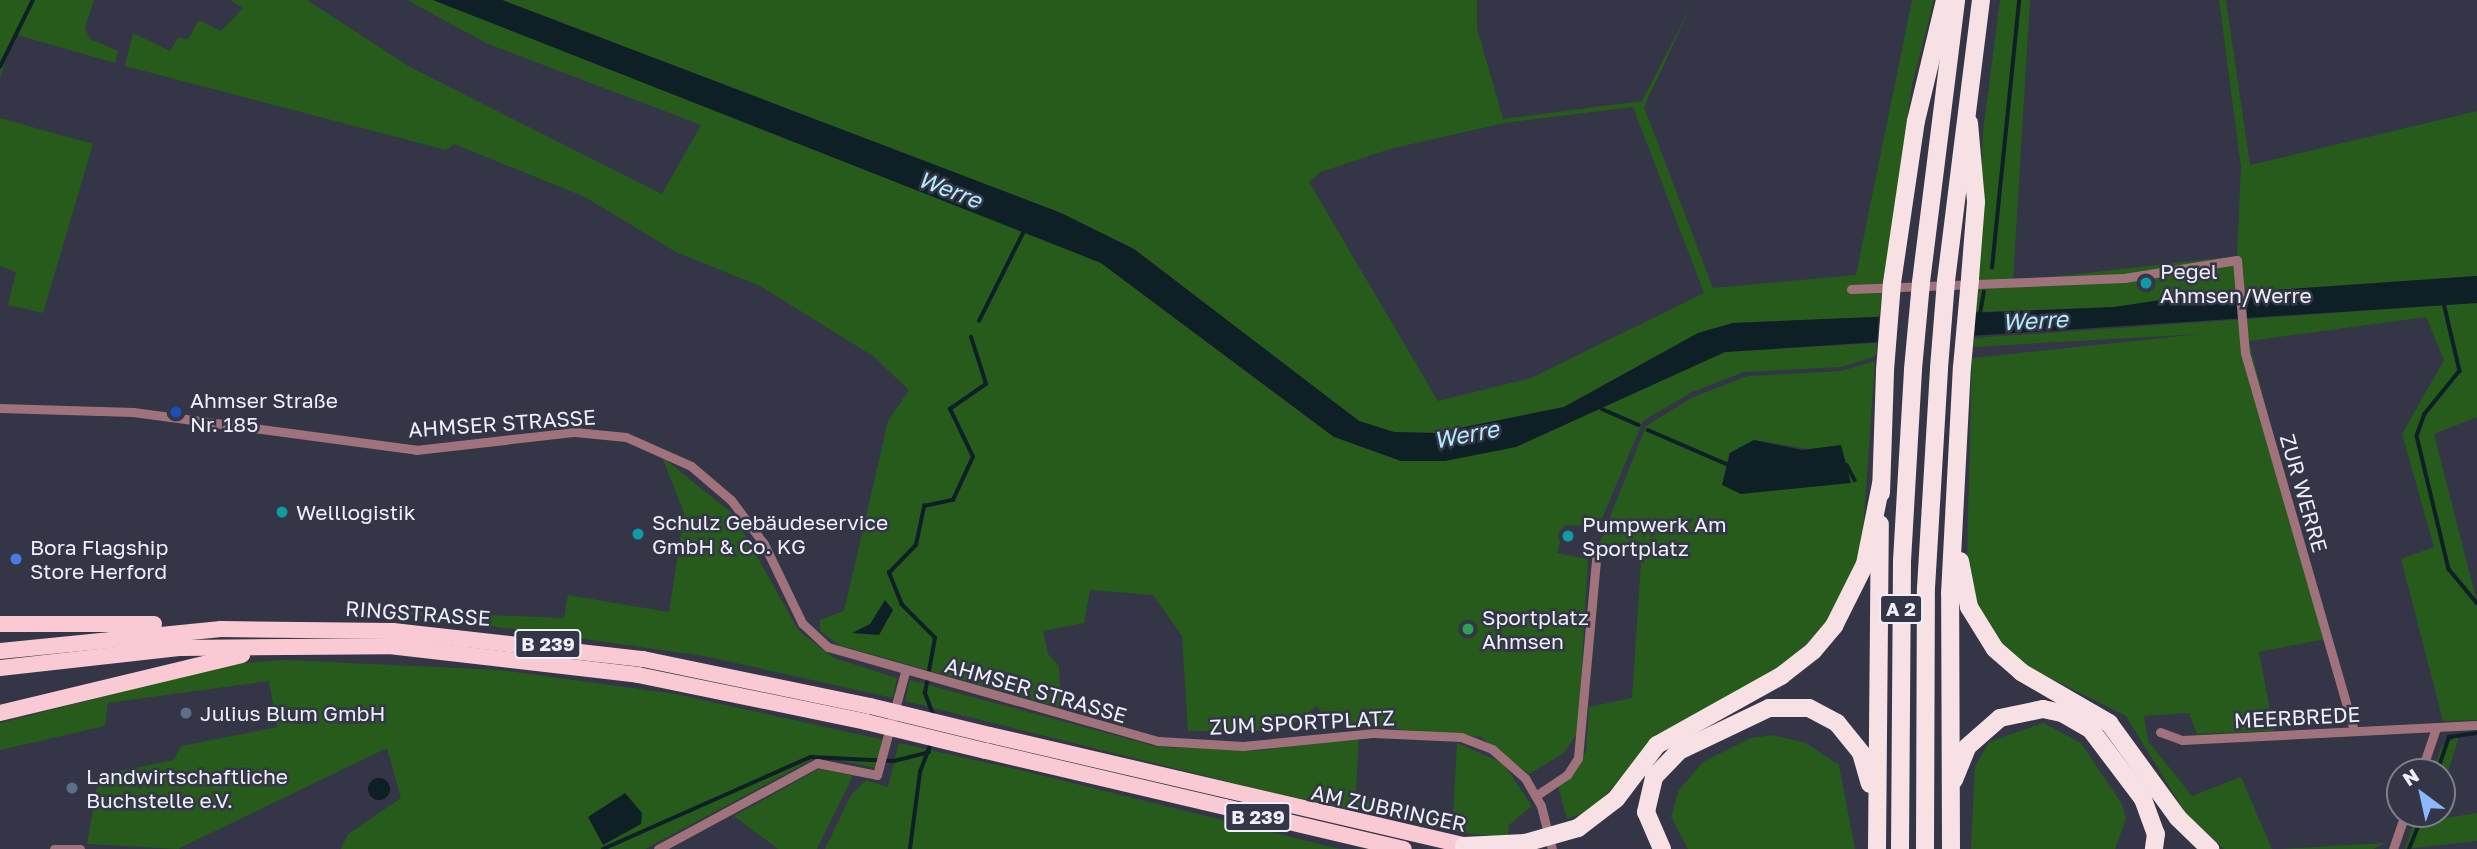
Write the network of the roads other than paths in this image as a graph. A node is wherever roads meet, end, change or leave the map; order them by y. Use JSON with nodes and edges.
{"nodes":[{"id":1,"x":1945,"y":0,"type":"edge"},
{"id":2,"x":1956,"y":0,"type":"edge"},
{"id":3,"x":1981,"y":0,"type":"edge"},
{"id":4,"x":1966,"y":110,"type":"junction"},
{"id":5,"x":1851,"y":289,"type":"dead end"},
{"id":6,"x":0,"y":408,"type":"edge"},
{"id":7,"x":1881,"y":484,"type":"junction"},
{"id":8,"x":1953,"y":519,"type":"junction"},
{"id":9,"x":1596,"y":559,"type":"dead end"},
{"id":10,"x":0,"y":624,"type":"edge"},
{"id":11,"x":221,"y":629,"type":"junction"},
{"id":12,"x":328,"y":645,"type":"junction"},
{"id":13,"x":0,"y":651,"type":"edge"},
{"id":14,"x":0,"y":668,"type":"edge"},
{"id":15,"x":908,"y":673,"type":"junction"},
{"id":16,"x":0,"y":713,"type":"edge"},
{"id":17,"x":2477,"y":725,"type":"edge"},
{"id":18,"x":2437,"y":728,"type":"junction"},
{"id":19,"x":2354,"y":731,"type":"junction"},
{"id":20,"x":2160,"y":733,"type":"dead end"},
{"id":21,"x":1158,"y":741,"type":"joint"},
{"id":22,"x":988,"y":743,"type":"junction"},
{"id":23,"x":2426,"y":758,"type":"edge"},
{"id":24,"x":1950,"y":794,"type":"junction"},
{"id":25,"x":1536,"y":795,"type":"junction"},
{"id":26,"x":1877,"y":826,"type":"junction"},
{"id":27,"x":2400,"y":828,"type":"edge"},
{"id":28,"x":1472,"y":847,"type":"edge"},
{"id":29,"x":54,"y":849,"type":"edge"},
{"id":30,"x":80,"y":849,"type":"edge"},
{"id":31,"x":658,"y":849,"type":"edge"},
{"id":32,"x":1404,"y":849,"type":"edge"},
{"id":33,"x":1552,"y":849,"type":"edge"},
{"id":34,"x":1662,"y":849,"type":"edge"},
{"id":35,"x":1877,"y":849,"type":"edge"},
{"id":36,"x":1900,"y":849,"type":"edge"},
{"id":37,"x":1925,"y":849,"type":"edge"},
{"id":38,"x":1951,"y":849,"type":"edge"},
{"id":39,"x":2154,"y":849,"type":"edge"},
{"id":40,"x":2210,"y":849,"type":"edge"},
{"id":41,"x":2393,"y":849,"type":"edge"}],
"edges":[{"from":1,"to":7,"type":"highway","bridge":true},
{"from":2,"to":36,"type":"highway","number":"A 2","bridge":true},
{"from":3,"to":4,"type":"highway","number":"A 2"},
{"from":4,"to":8,"type":"highway","bridge":true},
{"from":4,"to":37,"type":"highway","number":"A 2","bridge":true},
{"from":5,"to":19,"type":"street","name":"ZUR WERRE"},
{"from":6,"to":15,"type":"street","name":"AHMSER STRASSE"},
{"from":7,"to":26,"type":"highway"},
{"from":7,"to":28,"type":"highway","bridge":true},
{"from":8,"to":24,"type":"highway"},
{"from":8,"to":40,"type":"highway"},
{"from":9,"to":25,"type":"street"},
{"from":10,"to":11,"type":"highway"},
{"from":11,"to":13,"type":"highway","name":"RINGSTRASSE","number":"B 239"},
{"from":11,"to":22,"type":"highway","name":"RINGSTRASSE","number":"B 239","bridge":true},
{"from":12,"to":14,"type":"highway","name":"RINGSTRASSE","number":"B 239"},
{"from":12,"to":16,"type":"highway"},
{"from":12,"to":22,"type":"highway","name":"RINGSTRASSE","number":"B 239","bridge":true},
{"from":15,"to":21,"type":"street","name":"AHMSER STRASSE"},
{"from":15,"to":31,"type":"street"},
{"from":17,"to":18,"type":"street","name":"MEERBREDE"},
{"from":18,"to":19,"type":"street","name":"MEERBREDE"},
{"from":18,"to":23,"type":"street"},
{"from":19,"to":20,"type":"street","name":"MEERBREDE"},
{"from":21,"to":25,"type":"street","name":"ZUM SPORTPLATZ"},
{"from":22,"to":28,"type":"highway","name":"AM ZUBRINGER","number":"B 239"},
{"from":22,"to":32,"type":"highway","name":"AM ZUBRINGER","number":"B 239"},
{"from":24,"to":38,"type":"highway"},
{"from":24,"to":39,"type":"highway"},
{"from":25,"to":33,"type":"street","name":"ZUM SPORTPLATZ"},
{"from":26,"to":34,"type":"highway"},
{"from":26,"to":35,"type":"highway"},
{"from":27,"to":41,"type":"street"},
{"from":29,"to":30,"type":"street"}]}
